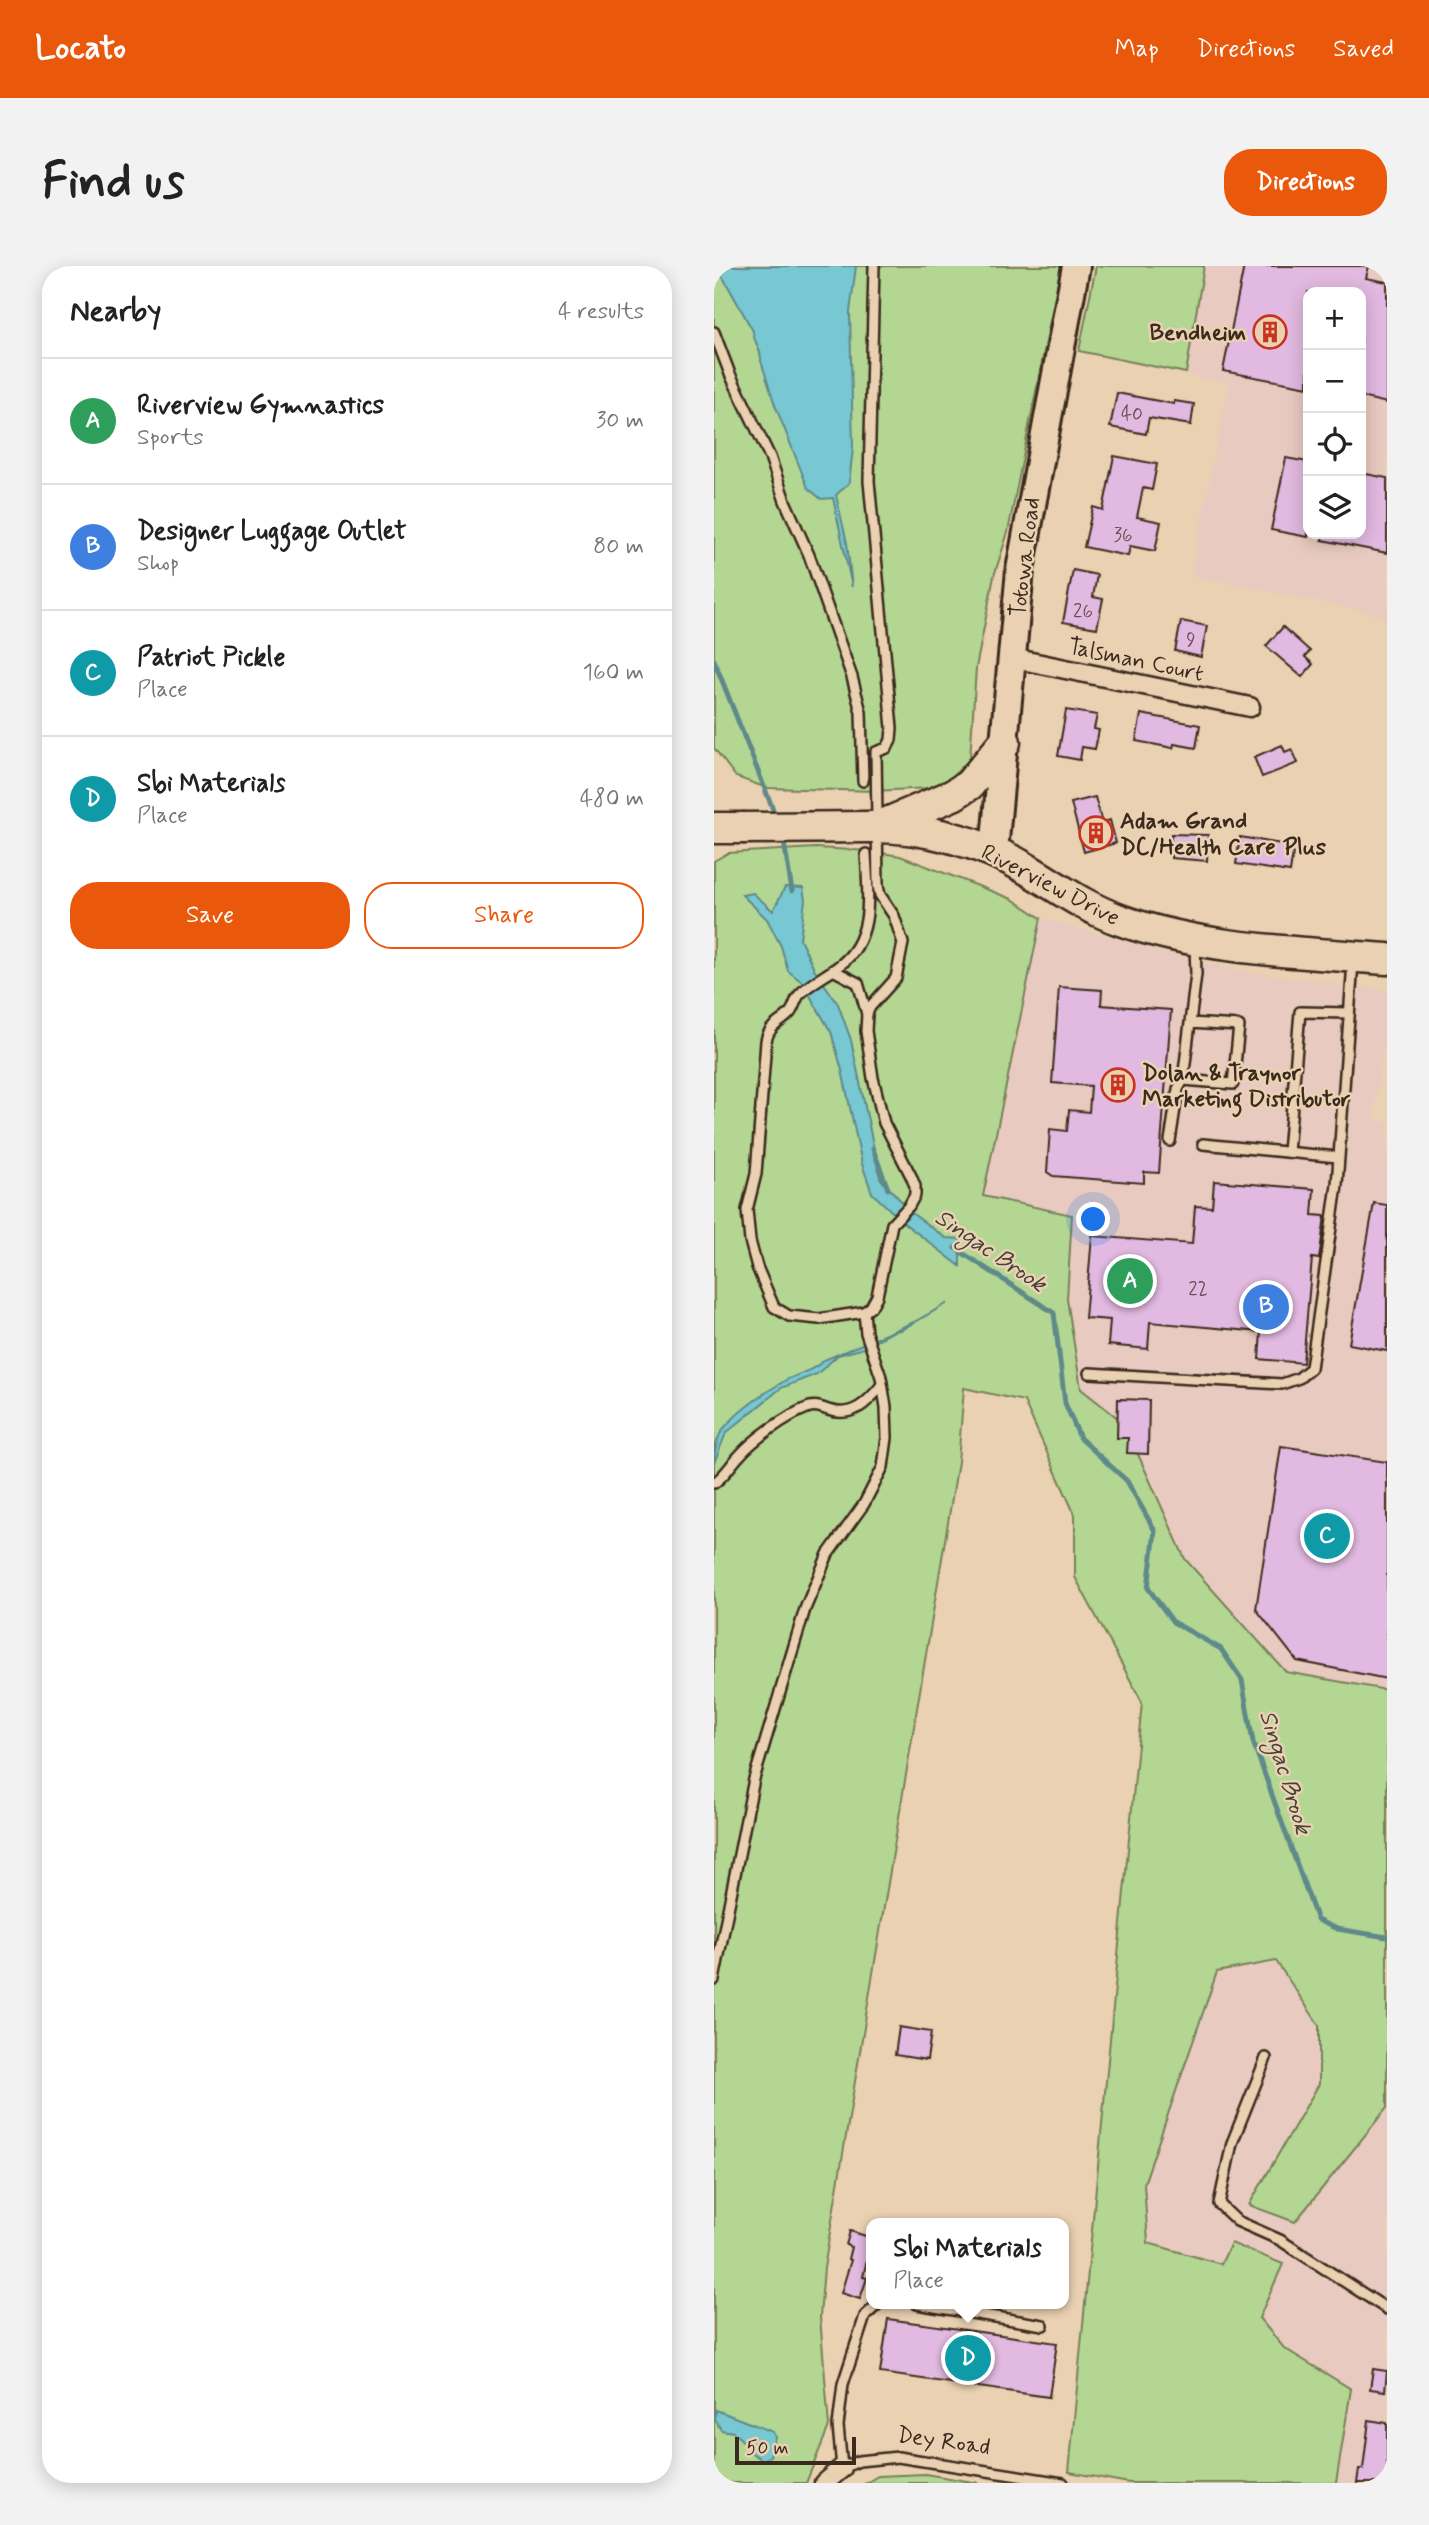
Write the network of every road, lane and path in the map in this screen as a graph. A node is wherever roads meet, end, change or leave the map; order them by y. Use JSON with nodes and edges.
{"nodes":[{"id":1,"x":874,"y":266,"type":"edge"},
{"id":2,"x":1076,"y":266,"type":"edge"},
{"id":3,"x":714,"y":332,"type":"edge"},
{"id":4,"x":1012,"y":659,"type":"junction"},
{"id":5,"x":1250,"y":707,"type":"dead end"},
{"id":6,"x":1005,"y":742,"type":"junction"},
{"id":7,"x":864,"y":751,"type":"junction"},
{"id":8,"x":876,"y":752,"type":"junction"},
{"id":9,"x":863,"y":782,"type":"dead end"},
{"id":10,"x":728,"y":828,"type":"edge"},
{"id":11,"x":871,"y":836,"type":"junction"},
{"id":12,"x":994,"y":851,"type":"junction"},
{"id":13,"x":868,"y":891,"type":"junction"},
{"id":14,"x":880,"y":895,"type":"junction"},
{"id":15,"x":1195,"y":939,"type":"junction"},
{"id":16,"x":1354,"y":956,"type":"junction"},
{"id":17,"x":1387,"y":959,"type":"edge"},
{"id":18,"x":830,"y":972,"type":"junction"},
{"id":19,"x":1349,"y":1013,"type":"junction"},
{"id":20,"x":867,"y":1014,"type":"junction"},
{"id":21,"x":1190,"y":1023,"type":"junction"},
{"id":22,"x":1183,"y":1080,"type":"junction"},
{"id":23,"x":1170,"y":1141,"type":"dead end"},
{"id":24,"x":1203,"y":1144,"type":"dead end"},
{"id":25,"x":1288,"y":1152,"type":"junction"},
{"id":26,"x":1338,"y":1157,"type":"junction"},
{"id":27,"x":863,"y":1312,"type":"junction"},
{"id":28,"x":1089,"y":1373,"type":"dead end"},
{"id":29,"x":882,"y":1385,"type":"junction"},
{"id":30,"x":714,"y":1483,"type":"edge"},
{"id":31,"x":714,"y":1980,"type":"edge"},
{"id":32,"x":1266,"y":2058,"type":"dead end"},
{"id":33,"x":873,"y":2309,"type":"edge"},
{"id":34,"x":947,"y":2309,"type":"edge"},
{"id":35,"x":1387,"y":2309,"type":"edge"},
{"id":36,"x":1043,"y":2325,"type":"dead end"},
{"id":37,"x":842,"y":2468,"type":"junction"},
{"id":38,"x":824,"y":2483,"type":"edge"},
{"id":39,"x":1063,"y":2483,"type":"edge"}],
"edges":[{"from":1,"to":8,"type":"lane"},
{"from":2,"to":4,"type":"main road","name":"Totowa Road"},
{"from":3,"to":7,"type":"lane"},
{"from":4,"to":5,"type":"street","name":"Talsman Court"},
{"from":4,"to":6,"type":"main road","name":"Totowa Road"},
{"from":6,"to":11,"type":"main road"},
{"from":6,"to":12,"type":"main road","name":"Totowa Road"},
{"from":7,"to":8,"type":"lane"},
{"from":7,"to":9,"type":"lane"},
{"from":8,"to":11,"type":"lane"},
{"from":10,"to":11,"type":"main road","name":"Riverview Drive","bridge":true},
{"from":11,"to":12,"type":"main road","name":"Riverview Drive"},
{"from":11,"to":13,"type":"lane"},
{"from":11,"to":14,"type":"lane"},
{"from":12,"to":15,"type":"main road","name":"Riverview Drive"},
{"from":13,"to":14,"type":"lane"},
{"from":13,"to":18,"type":"lane"},
{"from":14,"to":20,"type":"lane"},
{"from":15,"to":16,"type":"main road","name":"Riverview Drive"},
{"from":15,"to":21,"type":"lane"},
{"from":16,"to":17,"type":"main road","name":"Riverview Drive"},
{"from":16,"to":19,"type":"lane"},
{"from":18,"to":20,"type":"lane"},
{"from":18,"to":27,"type":"lane"},
{"from":19,"to":25,"type":"lane"},
{"from":19,"to":26,"type":"lane"},
{"from":20,"to":27,"type":"lane"},
{"from":21,"to":22,"type":"lane"},
{"from":21,"to":22,"type":"lane"},
{"from":22,"to":23,"type":"lane"},
{"from":24,"to":25,"type":"lane"},
{"from":25,"to":26,"type":"lane"},
{"from":26,"to":28,"type":"lane"},
{"from":27,"to":29,"type":"lane"},
{"from":29,"to":30,"type":"lane"},
{"from":29,"to":31,"type":"lane"},
{"from":32,"to":35,"type":"lane"},
{"from":33,"to":37,"type":"lane"},
{"from":34,"to":36,"type":"lane"},
{"from":37,"to":38,"type":"street","name":"Dey Road"},
{"from":37,"to":39,"type":"lane","name":"Dey Road"}]}
